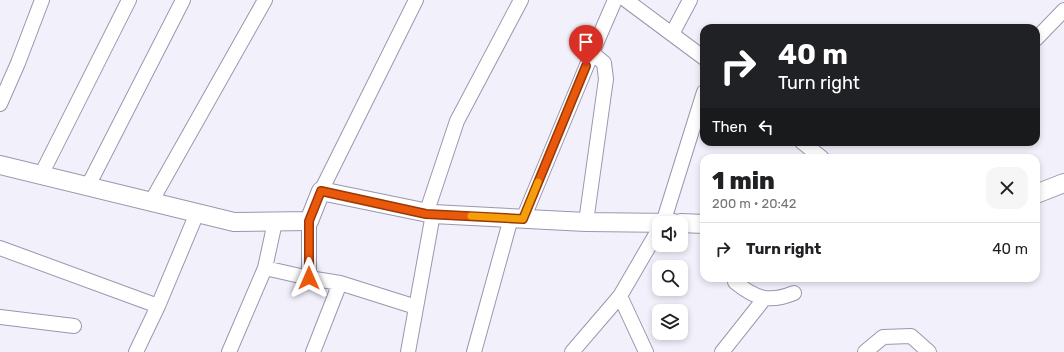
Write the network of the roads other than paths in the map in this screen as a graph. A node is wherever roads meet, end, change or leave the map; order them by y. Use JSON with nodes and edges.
{"nodes":[{"id":1,"x":42,"y":0,"type":"edge"},
{"id":2,"x":129,"y":0,"type":"edge"},
{"id":3,"x":184,"y":0,"type":"edge"},
{"id":4,"x":265,"y":0,"type":"edge"},
{"id":5,"x":416,"y":0,"type":"edge"},
{"id":6,"x":521,"y":0,"type":"edge"},
{"id":7,"x":615,"y":0,"type":"edge"},
{"id":8,"x":626,"y":0,"type":"edge"},
{"id":9,"x":690,"y":0,"type":"edge"},
{"id":10,"x":1064,"y":10,"type":"edge"},
{"id":11,"x":672,"y":34,"type":"junction"},
{"id":12,"x":1040,"y":35,"type":"edge"},
{"id":13,"x":592,"y":53,"type":"junction"},
{"id":14,"x":700,"y":55,"type":"edge"},
{"id":15,"x":0,"y":104,"type":"edge"},
{"id":16,"x":700,"y":105,"type":"edge"},
{"id":17,"x":807,"y":146,"type":"edge"},
{"id":18,"x":817,"y":154,"type":"edge"},
{"id":19,"x":0,"y":165,"type":"edge"},
{"id":20,"x":41,"y":175,"type":"junction"},
{"id":21,"x":88,"y":186,"type":"junction"},
{"id":22,"x":1061,"y":189,"type":"edge"},
{"id":23,"x":321,"y":191,"type":"junction"},
{"id":24,"x":1040,"y":193,"type":"edge"},
{"id":25,"x":151,"y":202,"type":"junction"},
{"id":26,"x":197,"y":213,"type":"junction"},
{"id":27,"x":430,"y":214,"type":"junction"},
{"id":28,"x":665,"y":216,"type":"edge"},
{"id":29,"x":517,"y":219,"type":"junction"},
{"id":30,"x":309,"y":221,"type":"junction"},
{"id":31,"x":275,"y":222,"type":"junction"},
{"id":32,"x":586,"y":222,"type":"junction"},
{"id":33,"x":652,"y":223,"type":"edge"},
{"id":34,"x":688,"y":223,"type":"edge"},
{"id":35,"x":700,"y":224,"type":"edge"},
{"id":36,"x":652,"y":241,"type":"edge"},
{"id":37,"x":0,"y":248,"type":"edge"},
{"id":38,"x":265,"y":268,"type":"junction"},
{"id":39,"x":309,"y":278,"type":"junction"},
{"id":40,"x":735,"y":282,"type":"dead end"},
{"id":41,"x":340,"y":283,"type":"junction"},
{"id":42,"x":794,"y":293,"type":"dead end"},
{"id":43,"x":620,"y":296,"type":"junction"},
{"id":44,"x":764,"y":298,"type":"junction"},
{"id":45,"x":158,"y":306,"type":"junction"},
{"id":46,"x":416,"y":307,"type":"junction"},
{"id":47,"x":0,"y":317,"type":"edge"},
{"id":48,"x":74,"y":326,"type":"dead end"},
{"id":49,"x":136,"y":352,"type":"edge"},
{"id":50,"x":229,"y":352,"type":"edge"},
{"id":51,"x":312,"y":352,"type":"edge"},
{"id":52,"x":408,"y":352,"type":"edge"},
{"id":53,"x":474,"y":352,"type":"edge"},
{"id":54,"x":572,"y":352,"type":"edge"},
{"id":55,"x":646,"y":352,"type":"edge"},
{"id":56,"x":722,"y":352,"type":"edge"},
{"id":57,"x":865,"y":352,"type":"edge"},
{"id":58,"x":929,"y":352,"type":"edge"}],
"edges":[{"from":1,"to":15,"type":"street"},
{"from":2,"to":20,"type":"street"},
{"from":3,"to":21,"type":"street"},
{"from":4,"to":25,"type":"street"},
{"from":5,"to":23,"type":"street"},
{"from":6,"to":27,"type":"street"},
{"from":7,"to":13,"type":"street"},
{"from":8,"to":11,"type":"street"},
{"from":9,"to":11,"type":"street"},
{"from":10,"to":12,"type":"street"},
{"from":11,"to":14,"type":"street"},
{"from":13,"to":29,"type":"street"},
{"from":13,"to":32,"type":"street"},
{"from":16,"to":28,"type":"street"},
{"from":17,"to":18,"type":"street"},
{"from":19,"to":20,"type":"street"},
{"from":20,"to":21,"type":"street"},
{"from":21,"to":25,"type":"street"},
{"from":22,"to":24,"type":"street"},
{"from":23,"to":27,"type":"street"},
{"from":23,"to":30,"type":"street"},
{"from":25,"to":26,"type":"street"},
{"from":26,"to":31,"type":"street"},
{"from":26,"to":45,"type":"street"},
{"from":27,"to":29,"type":"street"},
{"from":27,"to":46,"type":"street"},
{"from":29,"to":32,"type":"street"},
{"from":29,"to":53,"type":"street"},
{"from":30,"to":31,"type":"street"},
{"from":30,"to":39,"type":"street"},
{"from":31,"to":38,"type":"street"},
{"from":32,"to":33,"type":"street"},
{"from":34,"to":35,"type":"street"},
{"from":36,"to":43,"type":"street"},
{"from":37,"to":45,"type":"street"},
{"from":38,"to":39,"type":"street"},
{"from":38,"to":50,"type":"street"},
{"from":39,"to":41,"type":"street"},
{"from":40,"to":44,"type":"street"},
{"from":41,"to":46,"type":"street"},
{"from":41,"to":51,"type":"street"},
{"from":42,"to":44,"type":"street"},
{"from":43,"to":54,"type":"street"},
{"from":43,"to":55,"type":"street"},
{"from":44,"to":56,"type":"street"},
{"from":45,"to":49,"type":"street"},
{"from":46,"to":52,"type":"street"},
{"from":47,"to":48,"type":"street"},
{"from":57,"to":58,"type":"street"}]}
